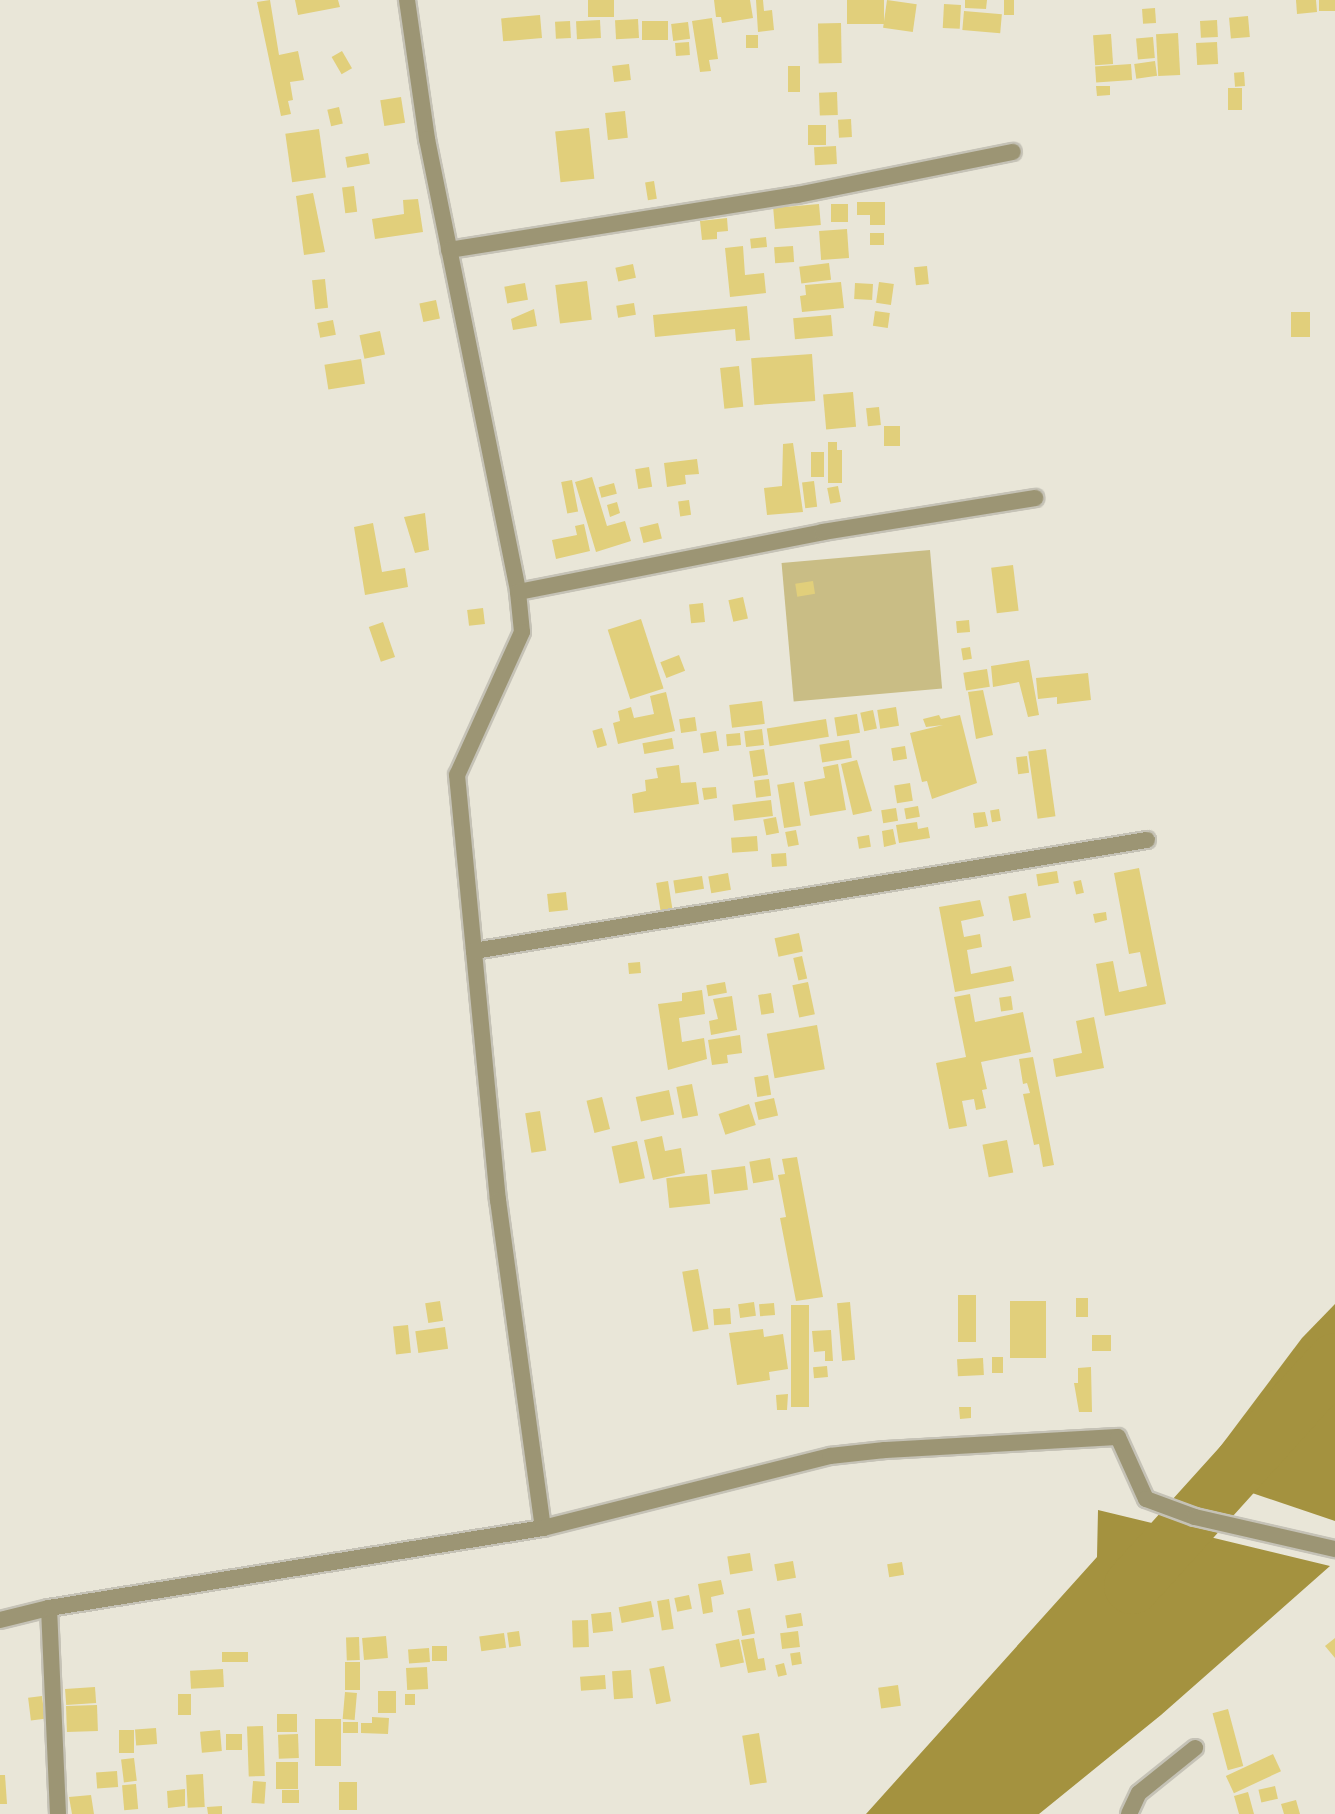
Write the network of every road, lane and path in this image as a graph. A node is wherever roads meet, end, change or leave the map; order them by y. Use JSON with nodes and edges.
{"nodes":[{"id":1,"x":407,"y":0,"type":"edge"},
{"id":2,"x":1013,"y":152,"type":"dead end"},
{"id":3,"x":449,"y":250,"type":"junction"},
{"id":4,"x":1035,"y":498,"type":"dead end"},
{"id":5,"x":518,"y":592,"type":"junction"},
{"id":6,"x":1147,"y":840,"type":"dead end"},
{"id":7,"x":474,"y":951,"type":"junction"},
{"id":8,"x":543,"y":1528,"type":"junction"},
{"id":9,"x":1335,"y":1549,"type":"edge"},
{"id":10,"x":49,"y":1608,"type":"junction"},
{"id":11,"x":0,"y":1620,"type":"edge"},
{"id":12,"x":1195,"y":1748,"type":"dead end"},
{"id":13,"x":58,"y":1814,"type":"edge"},
{"id":14,"x":1129,"y":1814,"type":"edge"}],
"edges":[{"from":1,"to":3,"type":"street"},
{"from":2,"to":3,"type":"street"},
{"from":3,"to":5,"type":"street"},
{"from":4,"to":5,"type":"street"},
{"from":5,"to":7,"type":"street"},
{"from":6,"to":7,"type":"street"},
{"from":7,"to":8,"type":"street"},
{"from":8,"to":9,"type":"street"},
{"from":8,"to":10,"type":"street"},
{"from":10,"to":11,"type":"street"},
{"from":10,"to":13,"type":"street"},
{"from":12,"to":14,"type":"street"}]}
